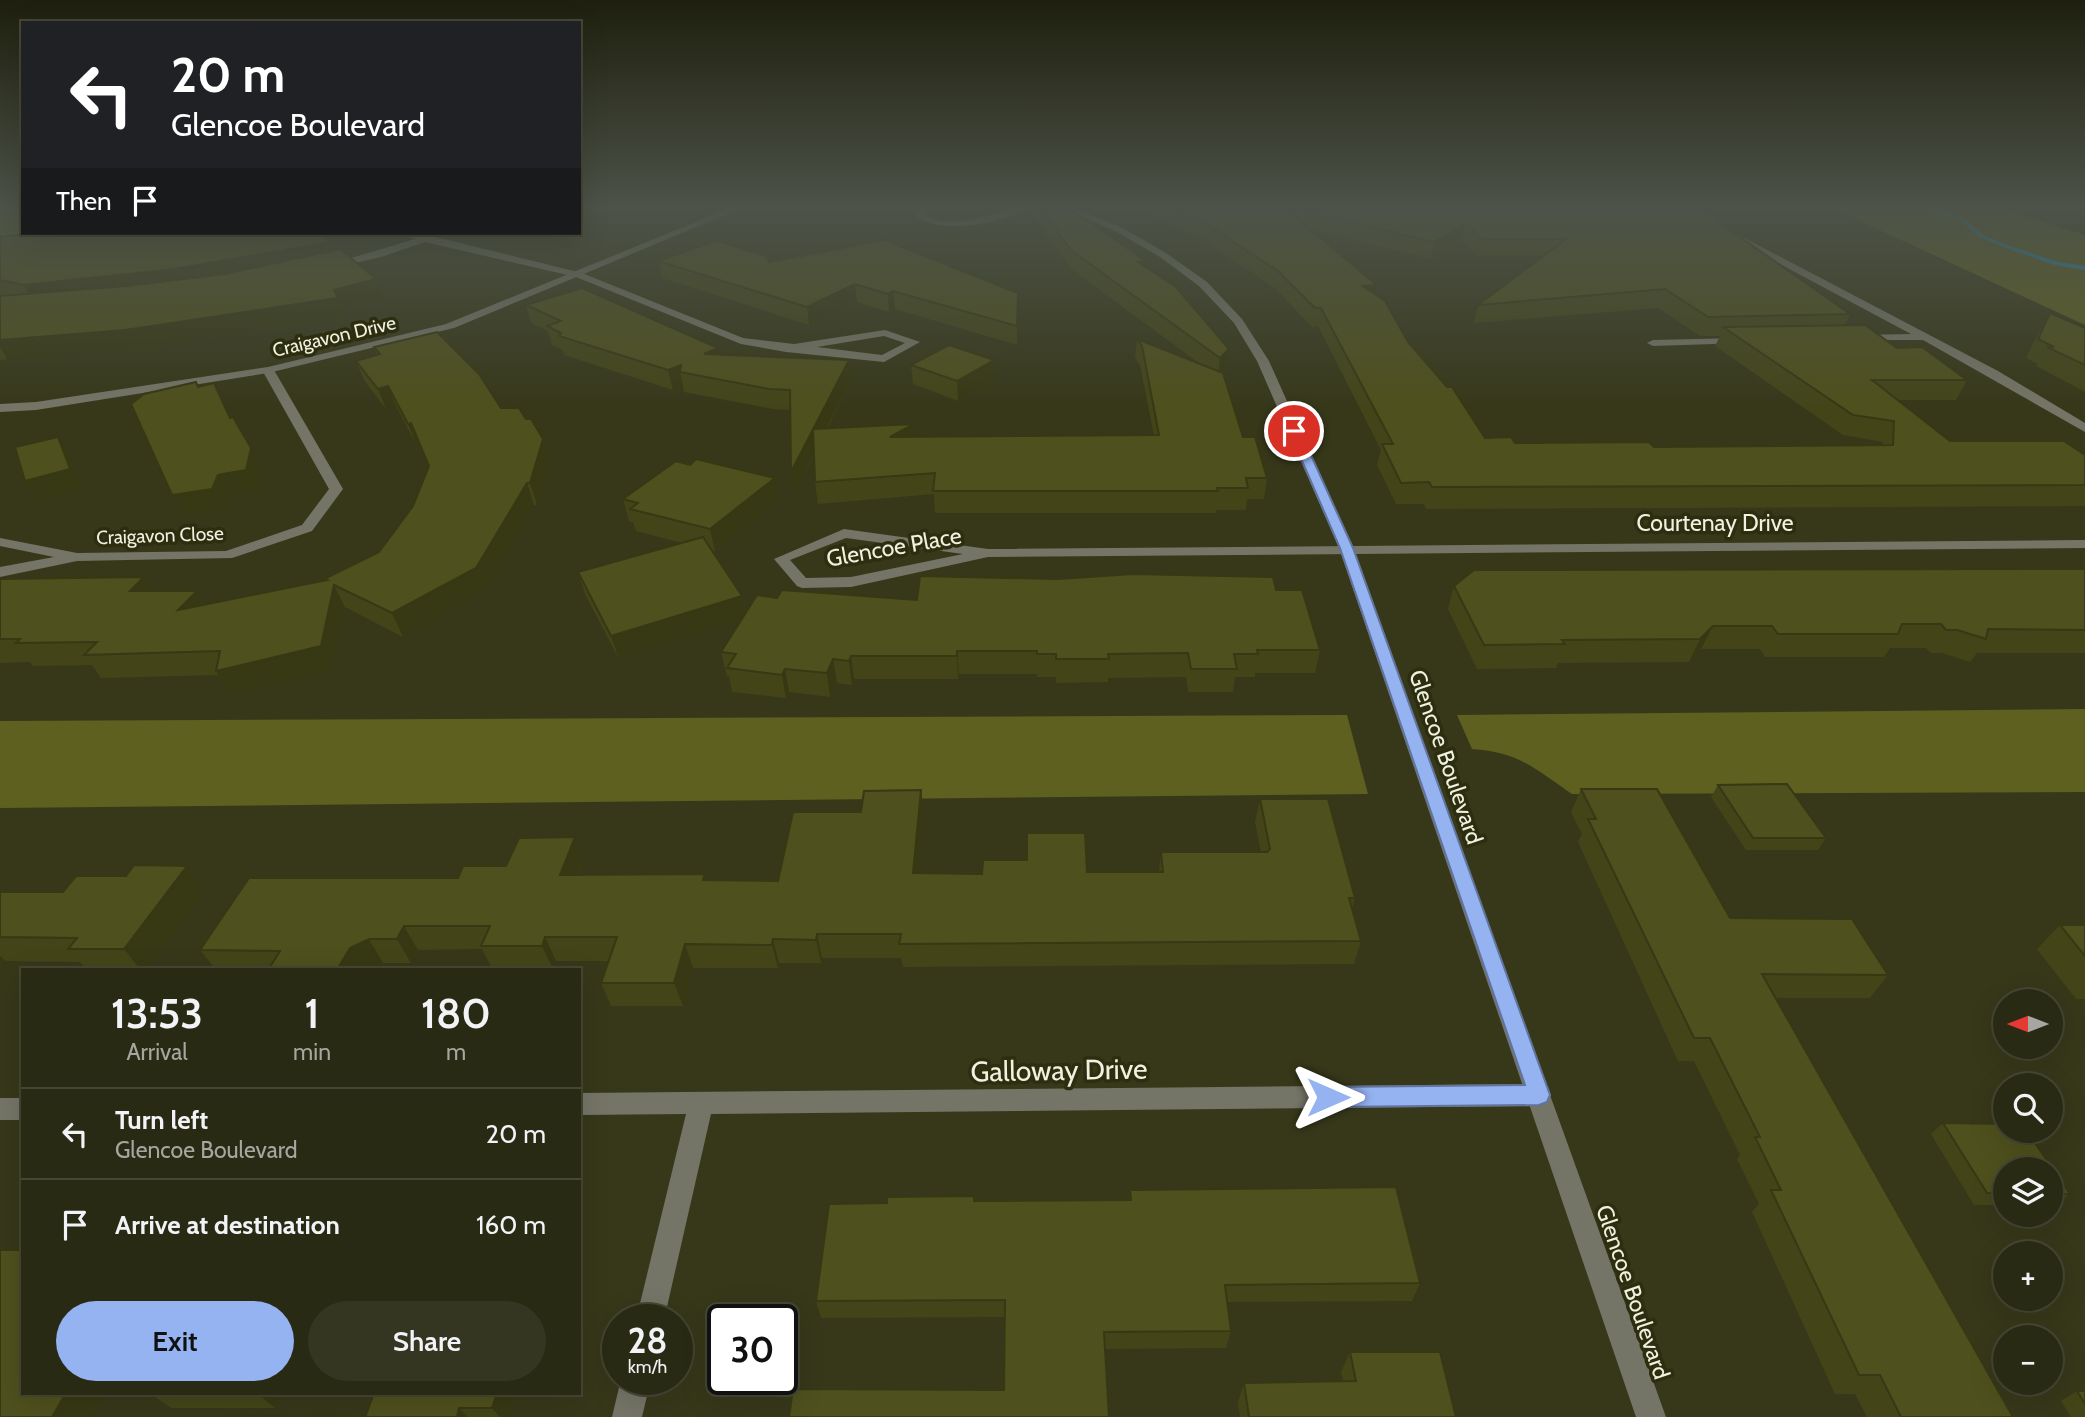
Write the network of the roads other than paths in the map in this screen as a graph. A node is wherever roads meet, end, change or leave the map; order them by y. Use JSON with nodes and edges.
{"nodes":[{"id":1,"x":575,"y":274,"type":"edge"},
{"id":2,"x":1189,"y":274,"type":"edge"},
{"id":3,"x":1806,"y":274,"type":"edge"},
{"id":4,"x":579,"y":275,"type":"junction"},
{"id":5,"x":1925,"y":337,"type":"junction"},
{"id":6,"x":1843,"y":338,"type":"edge"},
{"id":7,"x":1748,"y":341,"type":"edge"},
{"id":8,"x":1653,"y":343,"type":"dead end"},
{"id":9,"x":786,"y":349,"type":"junction"},
{"id":10,"x":268,"y":370,"type":"junction"},
{"id":11,"x":0,"y":408,"type":"edge"},
{"id":12,"x":2085,"y":428,"type":"edge"},
{"id":13,"x":0,"y":542,"type":"edge"},
{"id":14,"x":2085,"y":544,"type":"edge"},
{"id":15,"x":1346,"y":548,"type":"junction"},
{"id":16,"x":988,"y":553,"type":"junction"},
{"id":17,"x":77,"y":557,"type":"junction"},
{"id":18,"x":0,"y":572,"type":"edge"},
{"id":19,"x":1539,"y":1095,"type":"junction"},
{"id":20,"x":701,"y":1103,"type":"junction"},
{"id":21,"x":581,"y":1104,"type":"edge"},
{"id":22,"x":0,"y":1109,"type":"edge"},
{"id":23,"x":21,"y":1109,"type":"edge"},
{"id":24,"x":654,"y":1304,"type":"edge"},
{"id":25,"x":632,"y":1395,"type":"edge"},
{"id":26,"x":627,"y":1417,"type":"edge"},
{"id":27,"x":1651,"y":1417,"type":"edge"}],
"edges":[{"from":1,"to":4,"type":"street"},
{"from":2,"to":15,"type":"street","name":"Glencoe Boulevard"},
{"from":3,"to":5,"type":"street"},
{"from":4,"to":9,"type":"street"},
{"from":4,"to":10,"type":"street","name":"Craigavon Drive"},
{"from":5,"to":6,"type":"street"},
{"from":5,"to":12,"type":"street"},
{"from":7,"to":8,"type":"street"},
{"from":9,"to":9,"type":"street"},
{"from":10,"to":11,"type":"street","name":"Craigavon Drive"},
{"from":10,"to":17,"type":"street","name":"Craigavon Close"},
{"from":13,"to":17,"type":"street","name":"Craigavon Close"},
{"from":14,"to":15,"type":"street","name":"Courtenay Drive"},
{"from":15,"to":16,"type":"street","name":"Glencoe Place"},
{"from":15,"to":19,"type":"street","name":"Glencoe Boulevard"},
{"from":16,"to":16,"type":"street","name":"Glencoe Place"},
{"from":17,"to":18,"type":"street","name":"Craigavon Close"},
{"from":19,"to":20,"type":"street","name":"Galloway Drive"},
{"from":19,"to":27,"type":"street","name":"Glencoe Boulevard"},
{"from":20,"to":21,"type":"street","name":"Galloway Drive"},
{"from":20,"to":24,"type":"street"},
{"from":22,"to":23,"type":"street"},
{"from":25,"to":26,"type":"street"}]}
